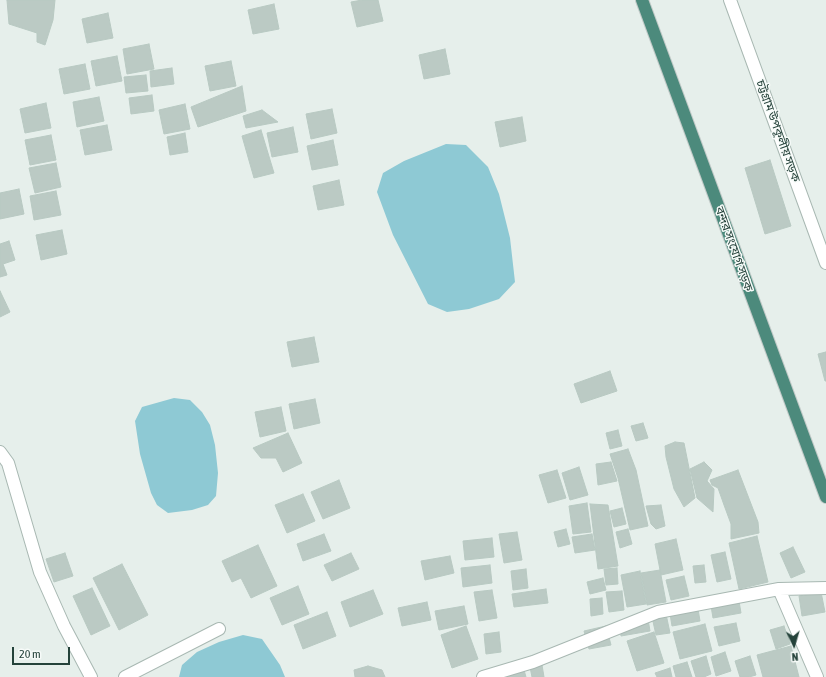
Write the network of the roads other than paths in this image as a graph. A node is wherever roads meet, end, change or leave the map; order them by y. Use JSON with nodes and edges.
{"nodes":[{"id":1,"x":642,"y":0,"type":"edge"},
{"id":2,"x":730,"y":0,"type":"edge"},
{"id":3,"x":826,"y":263,"type":"edge"},
{"id":4,"x":0,"y":452,"type":"edge"},
{"id":5,"x":826,"y":497,"type":"edge"},
{"id":6,"x":826,"y":588,"type":"edge"},
{"id":7,"x":779,"y":589,"type":"junction"},
{"id":8,"x":219,"y":629,"type":"dead end"},
{"id":9,"x":91,"y":677,"type":"edge"},
{"id":10,"x":125,"y":677,"type":"edge"},
{"id":11,"x":483,"y":677,"type":"edge"},
{"id":12,"x":817,"y":677,"type":"edge"}],
"edges":[{"from":1,"to":5,"type":"highway","name":"বন্দর সংযোগ সড়ক"},
{"from":2,"to":3,"type":"street","name":"চট্টগ্রাম উপকূলীয় সড়ক"},
{"from":4,"to":9,"type":"street"},
{"from":6,"to":7,"type":"street"},
{"from":7,"to":11,"type":"street"},
{"from":7,"to":12,"type":"street"},
{"from":8,"to":10,"type":"street"}]}
